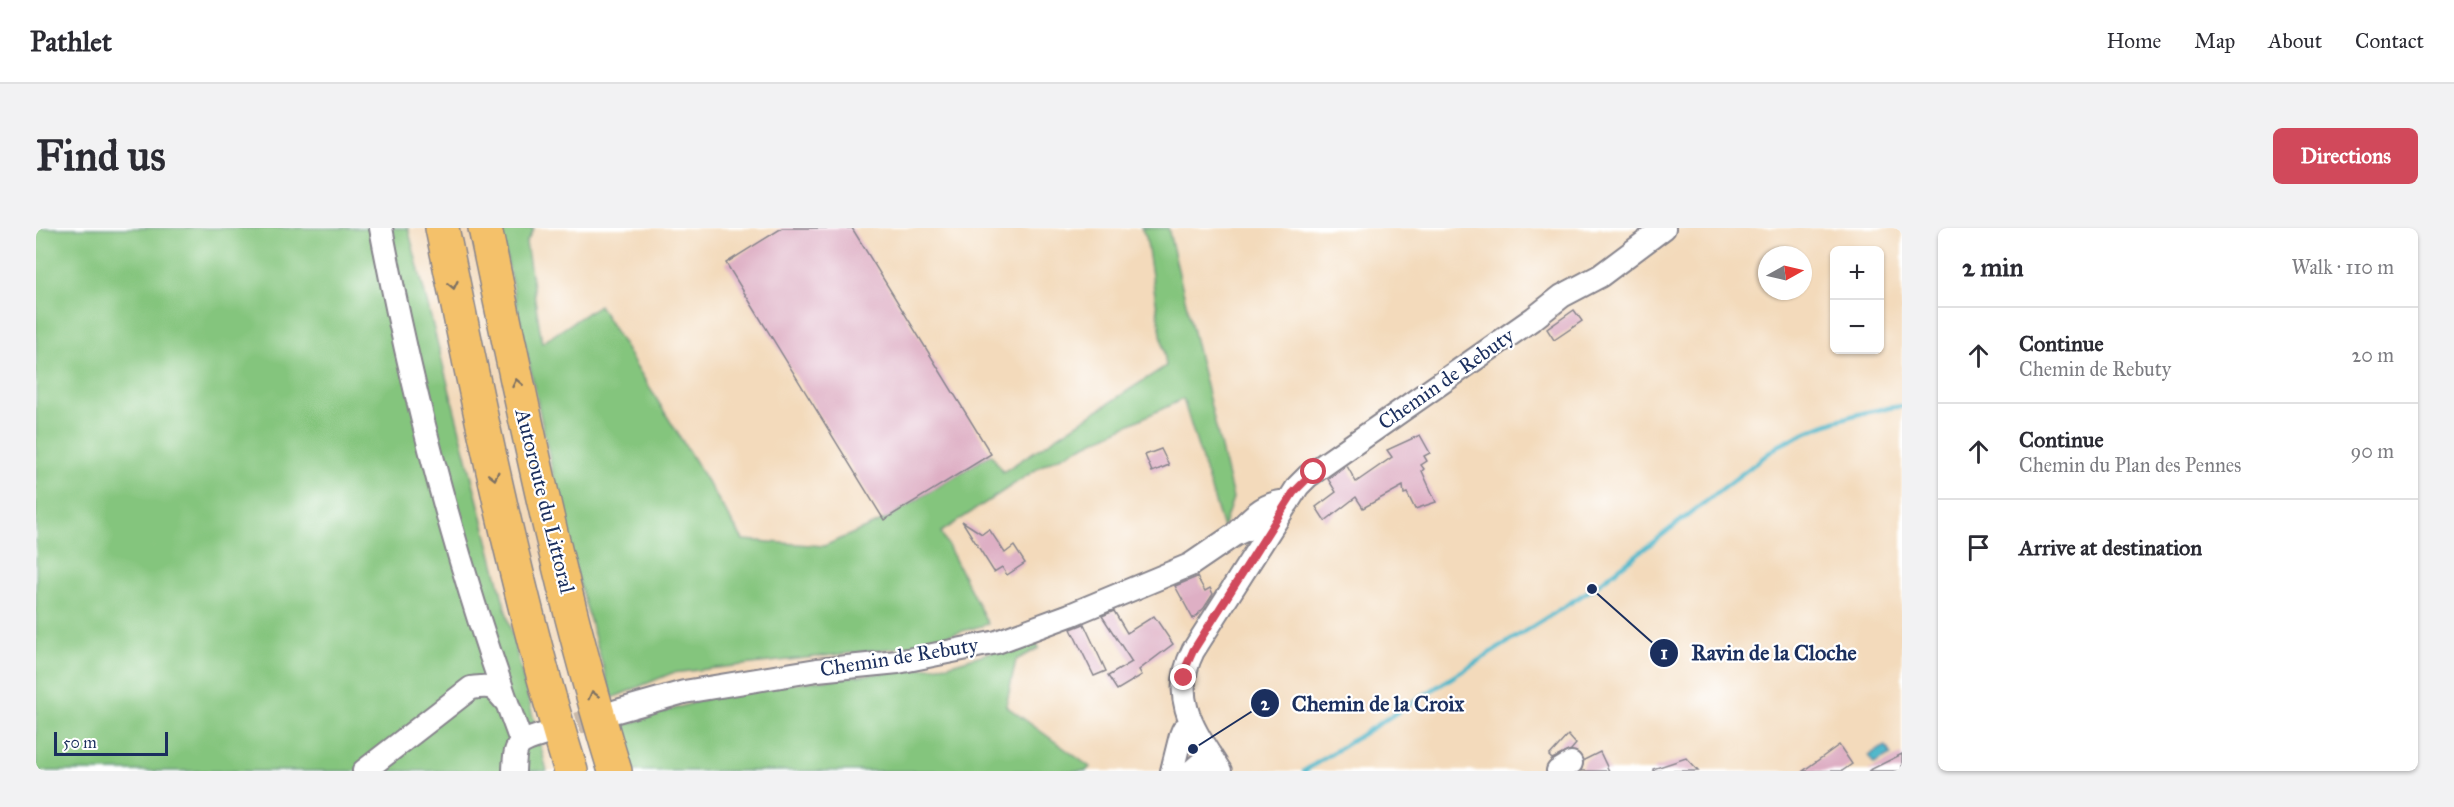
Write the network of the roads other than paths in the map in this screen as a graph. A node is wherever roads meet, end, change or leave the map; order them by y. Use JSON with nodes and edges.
{"nodes":[{"id":1,"x":381,"y":228,"type":"edge"},
{"id":2,"x":442,"y":228,"type":"edge"},
{"id":3,"x":485,"y":228,"type":"edge"},
{"id":4,"x":1664,"y":228,"type":"edge"},
{"id":5,"x":1287,"y":502,"type":"junction"},
{"id":6,"x":1275,"y":522,"type":"junction"},
{"id":7,"x":1234,"y":534,"type":"junction"},
{"id":8,"x":507,"y":703,"type":"junction"},
{"id":9,"x":617,"y":711,"type":"tunnel mouth"},
{"id":10,"x":1192,"y":724,"type":"junction"},
{"id":11,"x":1215,"y":763,"type":"edge"},
{"id":12,"x":364,"y":771,"type":"edge"},
{"id":13,"x":514,"y":771,"type":"edge"},
{"id":14,"x":571,"y":771,"type":"edge"},
{"id":15,"x":615,"y":771,"type":"edge"},
{"id":16,"x":1172,"y":771,"type":"edge"},
{"id":17,"x":1192,"y":771,"type":"edge"}],
"edges":[{"from":1,"to":8,"type":"street"},
{"from":2,"to":14,"type":"highway","name":"Autoroute du Littoral","one_way":true},
{"from":15,"to":3,"type":"highway","name":"Autoroute du Littoral","one_way":true},
{"from":4,"to":5,"type":"street","name":"Chemin de Rebuty"},
{"from":5,"to":6,"type":"street"},
{"from":5,"to":7,"type":"street","name":"Chemin de Rebuty"},
{"from":6,"to":7,"type":"street","name":"Chemin de Rebuty"},
{"from":6,"to":10,"type":"street"},
{"from":7,"to":9,"type":"street","name":"Chemin de Rebuty"},
{"from":8,"to":12,"type":"street"},
{"from":8,"to":13,"type":"street"},
{"from":10,"to":11,"type":"street"},
{"from":10,"to":16,"type":"street"},
{"from":11,"to":17,"type":"street"}]}
